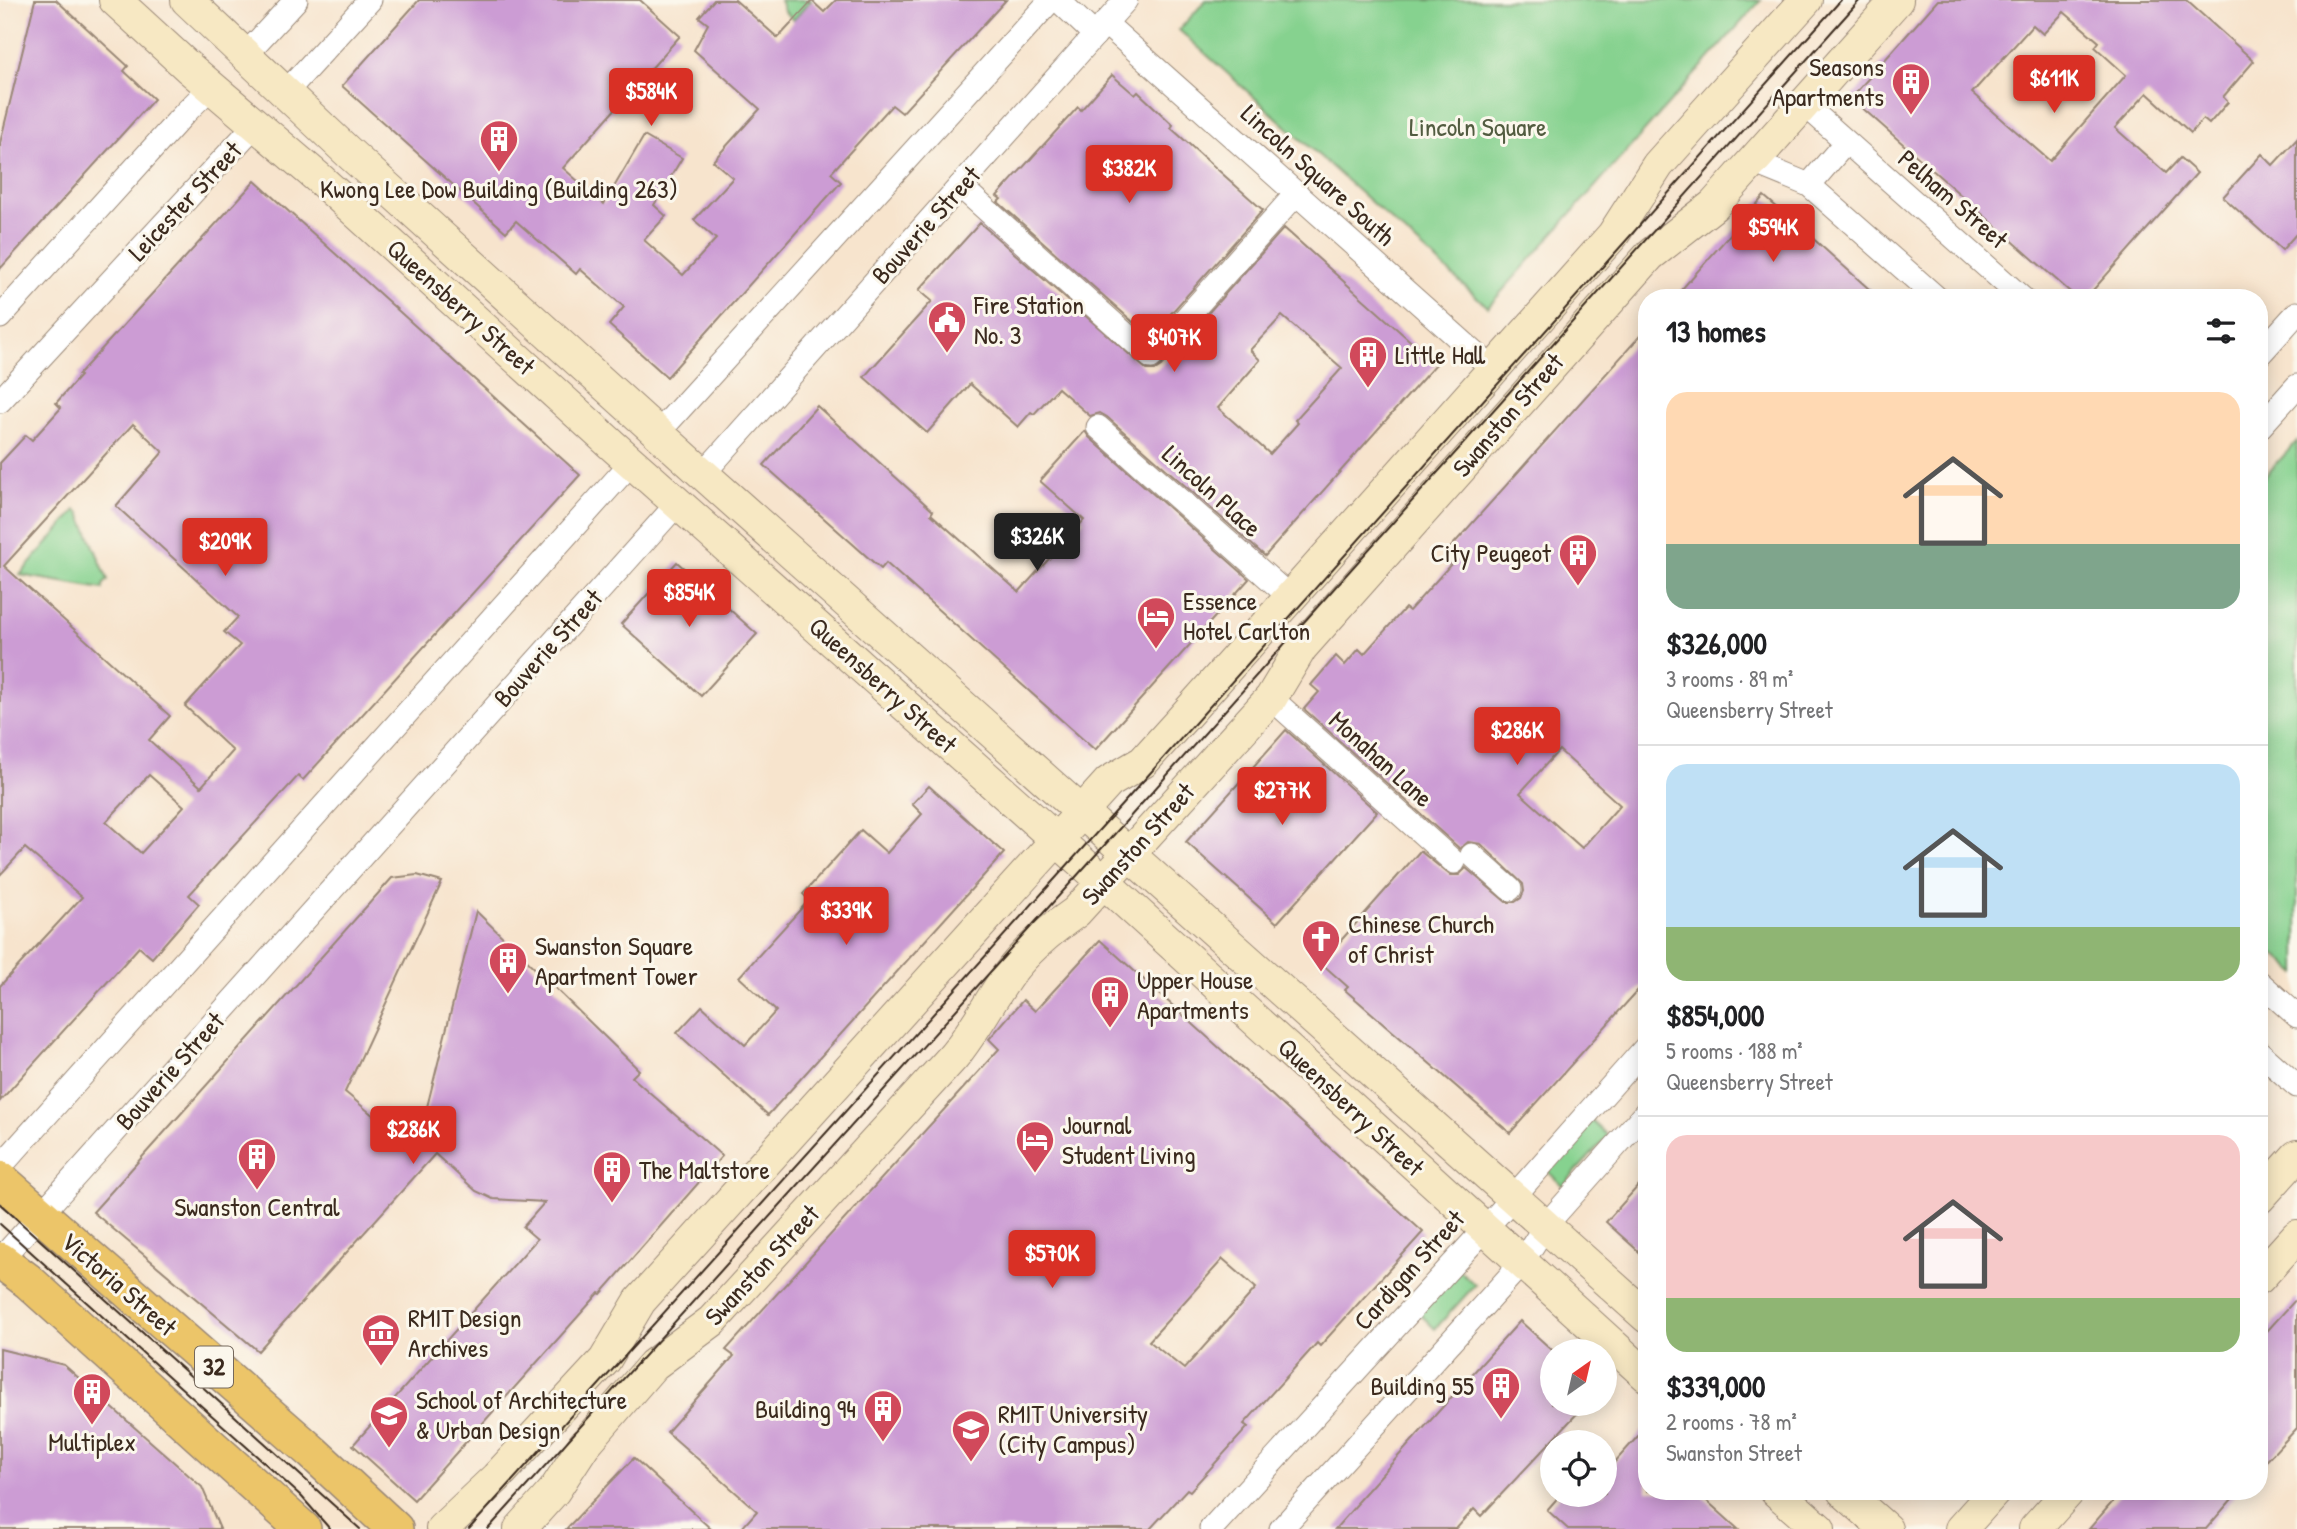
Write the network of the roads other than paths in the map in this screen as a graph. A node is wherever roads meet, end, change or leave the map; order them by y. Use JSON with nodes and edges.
{"nodes":[{"id":1,"x":115,"y":0,"type":"edge"},
{"id":2,"x":187,"y":0,"type":"edge"},
{"id":3,"x":296,"y":0,"type":"edge"},
{"id":4,"x":370,"y":0,"type":"edge"},
{"id":5,"x":1051,"y":0,"type":"edge"},
{"id":6,"x":1058,"y":0,"type":"edge"},
{"id":7,"x":1126,"y":0,"type":"edge"},
{"id":8,"x":1806,"y":0,"type":"edge"},
{"id":9,"x":1897,"y":0,"type":"edge"},
{"id":10,"x":1100,"y":29,"type":"junction"},
{"id":11,"x":246,"y":54,"type":"junction"},
{"id":12,"x":211,"y":87,"type":"junction"},
{"id":13,"x":285,"y":93,"type":"junction"},
{"id":14,"x":1804,"y":104,"type":"junction"},
{"id":15,"x":256,"y":124,"type":"junction"},
{"id":16,"x":1846,"y":142,"type":"junction"},
{"id":17,"x":348,"y":152,"type":"junction"},
{"id":18,"x":1753,"y":162,"type":"junction"},
{"id":19,"x":322,"y":181,"type":"junction"},
{"id":20,"x":1810,"y":184,"type":"junction"},
{"id":21,"x":960,"y":186,"type":"junction"},
{"id":22,"x":1297,"y":193,"type":"junction"},
{"id":23,"x":1927,"y":289,"type":"edge"},
{"id":24,"x":2012,"y":289,"type":"edge"},
{"id":25,"x":2297,"y":313,"type":"edge"},
{"id":26,"x":0,"y":317,"type":"edge"},
{"id":27,"x":555,"y":339,"type":"junction"},
{"id":28,"x":2268,"y":345,"type":"edge"},
{"id":29,"x":529,"y":368,"type":"junction"},
{"id":30,"x":1493,"y":369,"type":"junction"},
{"id":31,"x":2297,"y":386,"type":"edge"},
{"id":32,"x":0,"y":401,"type":"edge"},
{"id":33,"x":2268,"y":419,"type":"edge"},
{"id":34,"x":1098,"y":427,"type":"dead end"},
{"id":35,"x":658,"y":433,"type":"junction"},
{"id":36,"x":632,"y":462,"type":"junction"},
{"id":37,"x":703,"y":474,"type":"junction"},
{"id":38,"x":678,"y":503,"type":"junction"},
{"id":39,"x":1290,"y":597,"type":"junction"},
{"id":40,"x":854,"y":608,"type":"junction"},
{"id":41,"x":828,"y":637,"type":"junction"},
{"id":42,"x":1271,"y":698,"type":"junction"},
{"id":43,"x":1082,"y":812,"type":"junction"},
{"id":44,"x":1056,"y":840,"type":"junction"},
{"id":45,"x":1129,"y":854,"type":"junction"},
{"id":46,"x":1103,"y":882,"type":"junction"},
{"id":47,"x":1510,"y":889,"type":"dead end"},
{"id":48,"x":2268,"y":990,"type":"edge"},
{"id":49,"x":2297,"y":1016,"type":"edge"},
{"id":50,"x":1638,"y":1056,"type":"edge"},
{"id":51,"x":2268,"y":1060,"type":"edge"},
{"id":52,"x":2297,"y":1086,"type":"edge"},
{"id":53,"x":1638,"y":1121,"type":"edge"},
{"id":54,"x":2297,"y":1156,"type":"edge"},
{"id":55,"x":0,"y":1167,"type":"edge"},
{"id":56,"x":0,"y":1179,"type":"edge"},
{"id":57,"x":2268,"y":1188,"type":"edge"},
{"id":58,"x":1513,"y":1196,"type":"junction"},
{"id":59,"x":41,"y":1216,"type":"junction"},
{"id":60,"x":1545,"y":1226,"type":"junction"},
{"id":61,"x":1484,"y":1230,"type":"junction"},
{"id":62,"x":2297,"y":1236,"type":"edge"},
{"id":63,"x":0,"y":1260,"type":"edge"},
{"id":64,"x":1521,"y":1264,"type":"junction"},
{"id":65,"x":2268,"y":1268,"type":"edge"},
{"id":66,"x":1638,"y":1309,"type":"edge"},
{"id":67,"x":1638,"y":1362,"type":"edge"},
{"id":68,"x":1786,"y":1500,"type":"edge"},
{"id":69,"x":1853,"y":1500,"type":"edge"},
{"id":70,"x":1987,"y":1500,"type":"edge"},
{"id":71,"x":2061,"y":1500,"type":"edge"},
{"id":72,"x":303,"y":1529,"type":"edge"},
{"id":73,"x":395,"y":1529,"type":"edge"},
{"id":74,"x":442,"y":1529,"type":"edge"},
{"id":75,"x":520,"y":1529,"type":"edge"},
{"id":76,"x":1211,"y":1529,"type":"edge"},
{"id":77,"x":1281,"y":1529,"type":"edge"},
{"id":78,"x":1819,"y":1529,"type":"edge"},
{"id":79,"x":1886,"y":1529,"type":"edge"},
{"id":80,"x":1961,"y":1529,"type":"edge"},
{"id":81,"x":2035,"y":1529,"type":"edge"}],
"edges":[{"from":1,"to":12,"type":"main road","name":"Queensberry Street"},
{"from":2,"to":11,"type":"main road","name":"Queensberry Street"},
{"from":3,"to":11,"type":"street"},
{"from":4,"to":13,"type":"street","name":"Leicester Street"},
{"from":5,"to":35,"type":"street"},
{"from":6,"to":10,"type":"street"},
{"from":7,"to":10,"type":"street","name":"Bouverie Street"},
{"from":8,"to":30,"type":"main road","name":"Swanston Street"},
{"from":9,"to":14,"type":"main road","name":"Swanston Street"},
{"from":10,"to":21,"type":"street","name":"Bouverie Street"},
{"from":10,"to":22,"type":"street","name":"Lincoln Square South"},
{"from":11,"to":12,"type":"main road"},
{"from":11,"to":13,"type":"main road","name":"Queensberry Street"},
{"from":12,"to":15,"type":"main road","name":"Queensberry Street"},
{"from":12,"to":26,"type":"street"},
{"from":13,"to":15,"type":"main road","name":"Leicester Street"},
{"from":13,"to":17,"type":"main road","name":"Queensberry Street"},
{"from":14,"to":16,"type":"street","name":"Pelham Street"},
{"from":14,"to":18,"type":"main road","name":"Swanston Street"},
{"from":15,"to":19,"type":"main road","name":"Queensberry Street"},
{"from":15,"to":32,"type":"street","name":"Leicester Street"},
{"from":16,"to":20,"type":"street"},
{"from":16,"to":24,"type":"street","name":"Pelham Street"},
{"from":17,"to":19,"type":"main road"},
{"from":17,"to":27,"type":"main road","name":"Queensberry Street"},
{"from":18,"to":20,"type":"street"},
{"from":18,"to":42,"type":"main road","name":"Swanston Street"},
{"from":19,"to":29,"type":"main road","name":"Queensberry Street"},
{"from":20,"to":23,"type":"street"},
{"from":21,"to":22,"type":"street"},
{"from":21,"to":37,"type":"street","name":"Bouverie Street"},
{"from":22,"to":30,"type":"street","name":"Lincoln Square South"},
{"from":25,"to":28,"type":"street"},
{"from":27,"to":29,"type":"main road"},
{"from":27,"to":35,"type":"main road","name":"Queensberry Street"},
{"from":29,"to":36,"type":"main road","name":"Queensberry Street"},
{"from":30,"to":39,"type":"main road","name":"Swanston Street"},
{"from":31,"to":33,"type":"street"},
{"from":34,"to":39,"type":"street","name":"Lincoln Place"},
{"from":35,"to":36,"type":"main road"},
{"from":35,"to":37,"type":"main road","name":"Queensberry Street"},
{"from":36,"to":38,"type":"main road","name":"Queensberry Street"},
{"from":36,"to":55,"type":"street"},
{"from":37,"to":38,"type":"main road","name":"Bouverie Street"},
{"from":37,"to":40,"type":"main road","name":"Queensberry Street"},
{"from":38,"to":41,"type":"main road","name":"Queensberry Street"},
{"from":38,"to":59,"type":"street","name":"Bouverie Street"},
{"from":39,"to":43,"type":"main road","name":"Swanston Street"},
{"from":40,"to":41,"type":"main road"},
{"from":40,"to":43,"type":"main road","name":"Queensberry Street"},
{"from":41,"to":44,"type":"main road","name":"Queensberry Street"},
{"from":42,"to":45,"type":"main road","name":"Swanston Street"},
{"from":42,"to":47,"type":"street","name":"Monahan Lane"},
{"from":43,"to":44,"type":"main road","name":"Swanston Street"},
{"from":43,"to":45,"type":"main road","name":"Queensberry Street"},
{"from":44,"to":46,"type":"main road","name":"Queensberry Street"},
{"from":44,"to":74,"type":"main road","name":"Swanston Street"},
{"from":45,"to":46,"type":"main road","name":"Swanston Street"},
{"from":45,"to":58,"type":"main road","name":"Queensberry Street"},
{"from":46,"to":61,"type":"main road","name":"Queensberry Street"},
{"from":46,"to":75,"type":"main road","name":"Swanston Street"},
{"from":48,"to":49,"type":"street"},
{"from":50,"to":58,"type":"street","name":"Cardigan Street"},
{"from":51,"to":52,"type":"street"},
{"from":53,"to":60,"type":"street"},
{"from":54,"to":57,"type":"main road"},
{"from":56,"to":59,"type":"main road","name":"Victoria Street","number":"32"},
{"from":58,"to":60,"type":"main road","name":"Queensberry Street"},
{"from":58,"to":61,"type":"street","name":"Cardigan Street"},
{"from":59,"to":63,"type":"street","name":"Bouverie Street"},
{"from":59,"to":73,"type":"main road","name":"Victoria Street","number":"32"},
{"from":60,"to":64,"type":"street"},
{"from":60,"to":66,"type":"main road","name":"Queensberry Street"},
{"from":61,"to":64,"type":"main road","name":"Queensberry Street"},
{"from":61,"to":76,"type":"street","name":"Cardigan Street"},
{"from":62,"to":65,"type":"main road"},
{"from":63,"to":72,"type":"main road","number":"32"},
{"from":64,"to":67,"type":"main road","name":"Queensberry Street"},
{"from":64,"to":77,"type":"street"},
{"from":68,"to":78,"type":"main road"},
{"from":69,"to":79,"type":"main road"},
{"from":70,"to":80,"type":"main road"},
{"from":71,"to":81,"type":"main road"}]}
